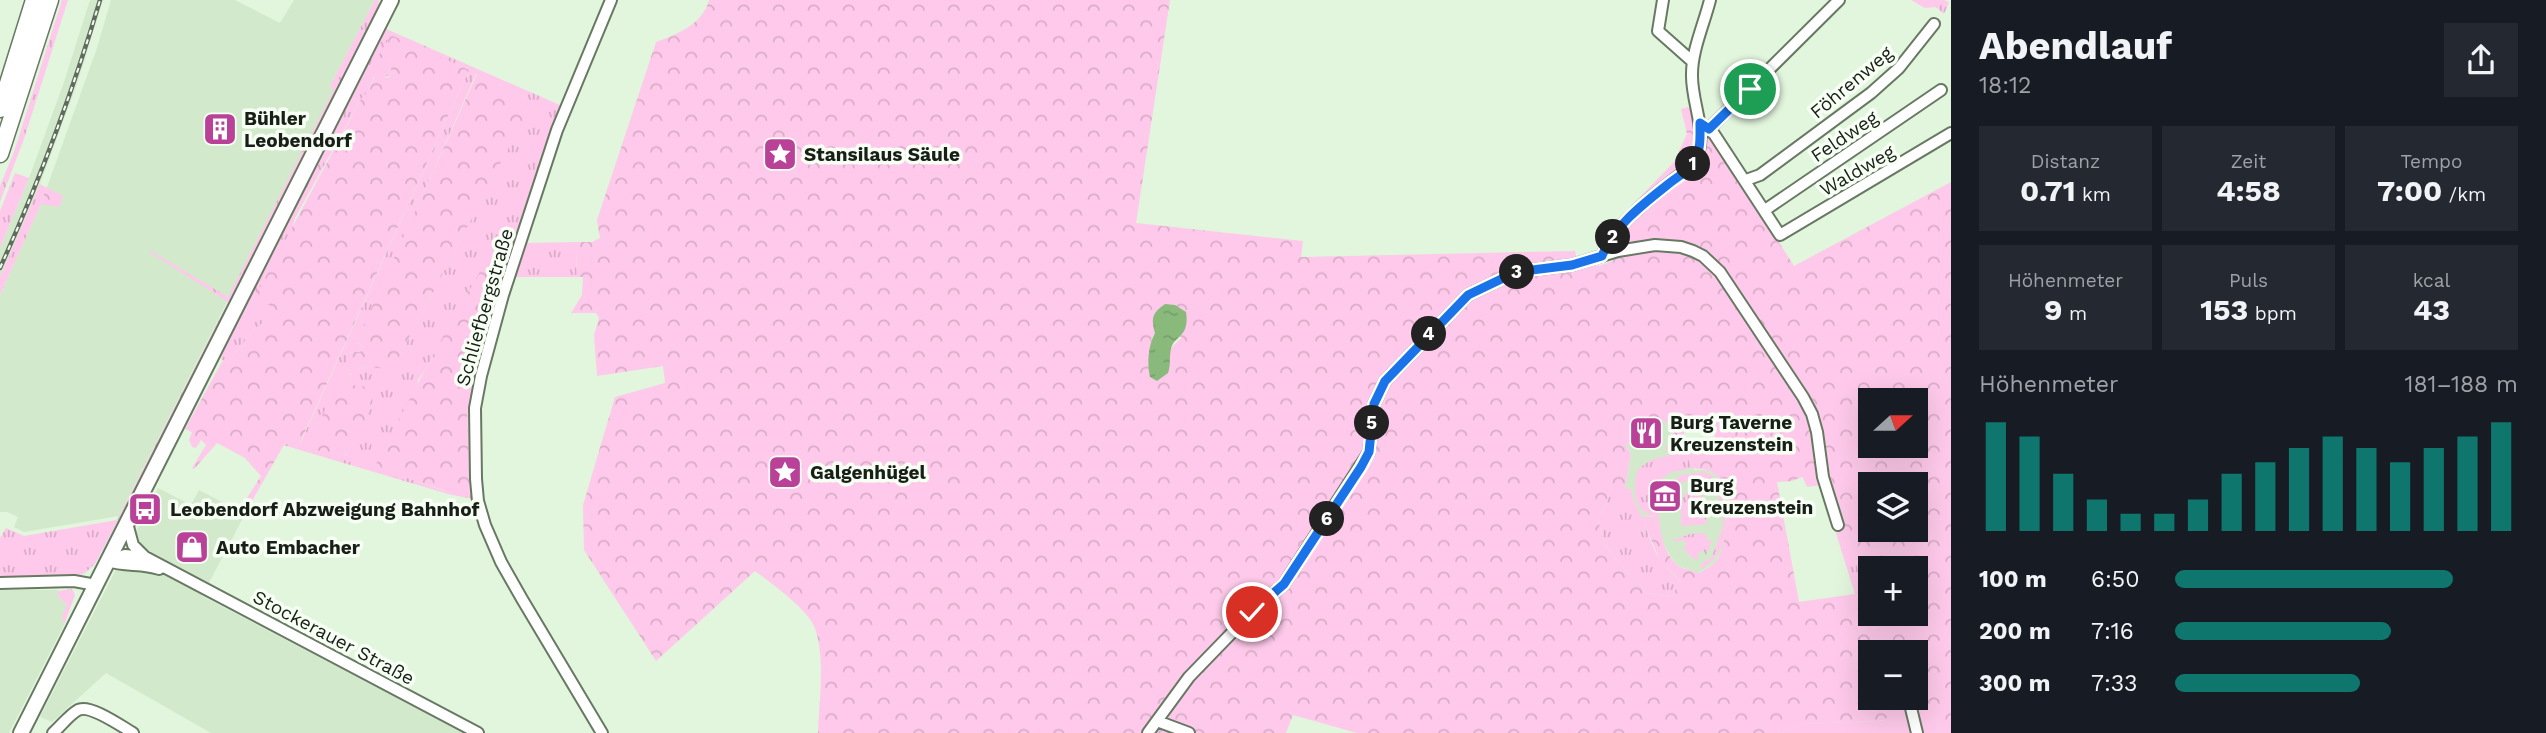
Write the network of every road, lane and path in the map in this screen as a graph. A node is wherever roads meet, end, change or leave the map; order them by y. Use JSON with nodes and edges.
{"nodes":[{"id":1,"x":34,"y":0,"type":"edge"},
{"id":2,"x":50,"y":0,"type":"edge"},
{"id":3,"x":391,"y":0,"type":"edge"},
{"id":4,"x":611,"y":0,"type":"edge"},
{"id":5,"x":1663,"y":0,"type":"edge"},
{"id":6,"x":1710,"y":0,"type":"edge"},
{"id":7,"x":1839,"y":0,"type":"edge"},
{"id":8,"x":1934,"y":24,"type":"dead end"},
{"id":9,"x":1693,"y":62,"type":"junction"},
{"id":10,"x":1941,"y":90,"type":"dead end"},
{"id":11,"x":0,"y":109,"type":"edge"},
{"id":12,"x":1704,"y":126,"type":"junction"},
{"id":13,"x":1951,"y":133,"type":"edge"},
{"id":14,"x":0,"y":154,"type":"edge"},
{"id":15,"x":1746,"y":180,"type":"junction"},
{"id":16,"x":1765,"y":210,"type":"junction"},
{"id":17,"x":1602,"y":256,"type":"junction"},
{"id":18,"x":127,"y":523,"type":"junction"},
{"id":19,"x":1839,"y":524,"type":"dead end"},
{"id":20,"x":145,"y":557,"type":"junction"},
{"id":21,"x":108,"y":561,"type":"junction"},
{"id":22,"x":173,"y":572,"type":"junction"},
{"id":23,"x":0,"y":583,"type":"edge"},
{"id":24,"x":96,"y":585,"type":"junction"},
{"id":25,"x":1911,"y":710,"type":"edge"},
{"id":26,"x":1157,"y":721,"type":"junction"},
{"id":27,"x":21,"y":733,"type":"edge"},
{"id":28,"x":54,"y":733,"type":"edge"},
{"id":29,"x":133,"y":733,"type":"edge"},
{"id":30,"x":478,"y":733,"type":"edge"},
{"id":31,"x":602,"y":733,"type":"edge"},
{"id":32,"x":1148,"y":733,"type":"edge"},
{"id":33,"x":1189,"y":733,"type":"edge"},
{"id":34,"x":1917,"y":733,"type":"edge"}],
"edges":[{"from":1,"to":11,"type":"highway"},
{"from":2,"to":14,"type":"highway"},
{"from":3,"to":18,"type":"main road"},
{"from":4,"to":31,"type":"street","name":"Schliefbergstraße"},
{"from":5,"to":9,"type":"street"},
{"from":6,"to":9,"type":"street"},
{"from":7,"to":12,"type":"street"},
{"from":8,"to":15,"type":"street","name":"Föhrenweg"},
{"from":9,"to":12,"type":"street"},
{"from":10,"to":16,"type":"street","name":"Feldweg"},
{"from":12,"to":15,"type":"street"},
{"from":12,"to":17,"type":"street"},
{"from":13,"to":16,"type":"street","name":"Waldweg"},
{"from":15,"to":16,"type":"street"},
{"from":17,"to":19,"type":"street"},
{"from":17,"to":26,"type":"street"},
{"from":18,"to":20,"type":"street"},
{"from":18,"to":21,"type":"main road"},
{"from":20,"to":21,"type":"street"},
{"from":20,"to":22,"type":"street","name":"Stockerauer Straße"},
{"from":21,"to":22,"type":"street","name":"Stockerauer Straße"},
{"from":21,"to":24,"type":"main road"},
{"from":22,"to":30,"type":"street","name":"Stockerauer Straße"},
{"from":23,"to":24,"type":"street"},
{"from":24,"to":27,"type":"main road"},
{"from":25,"to":34,"type":"street"},
{"from":26,"to":32,"type":"street"},
{"from":26,"to":33,"type":"street"},
{"from":28,"to":29,"type":"street"}]}
